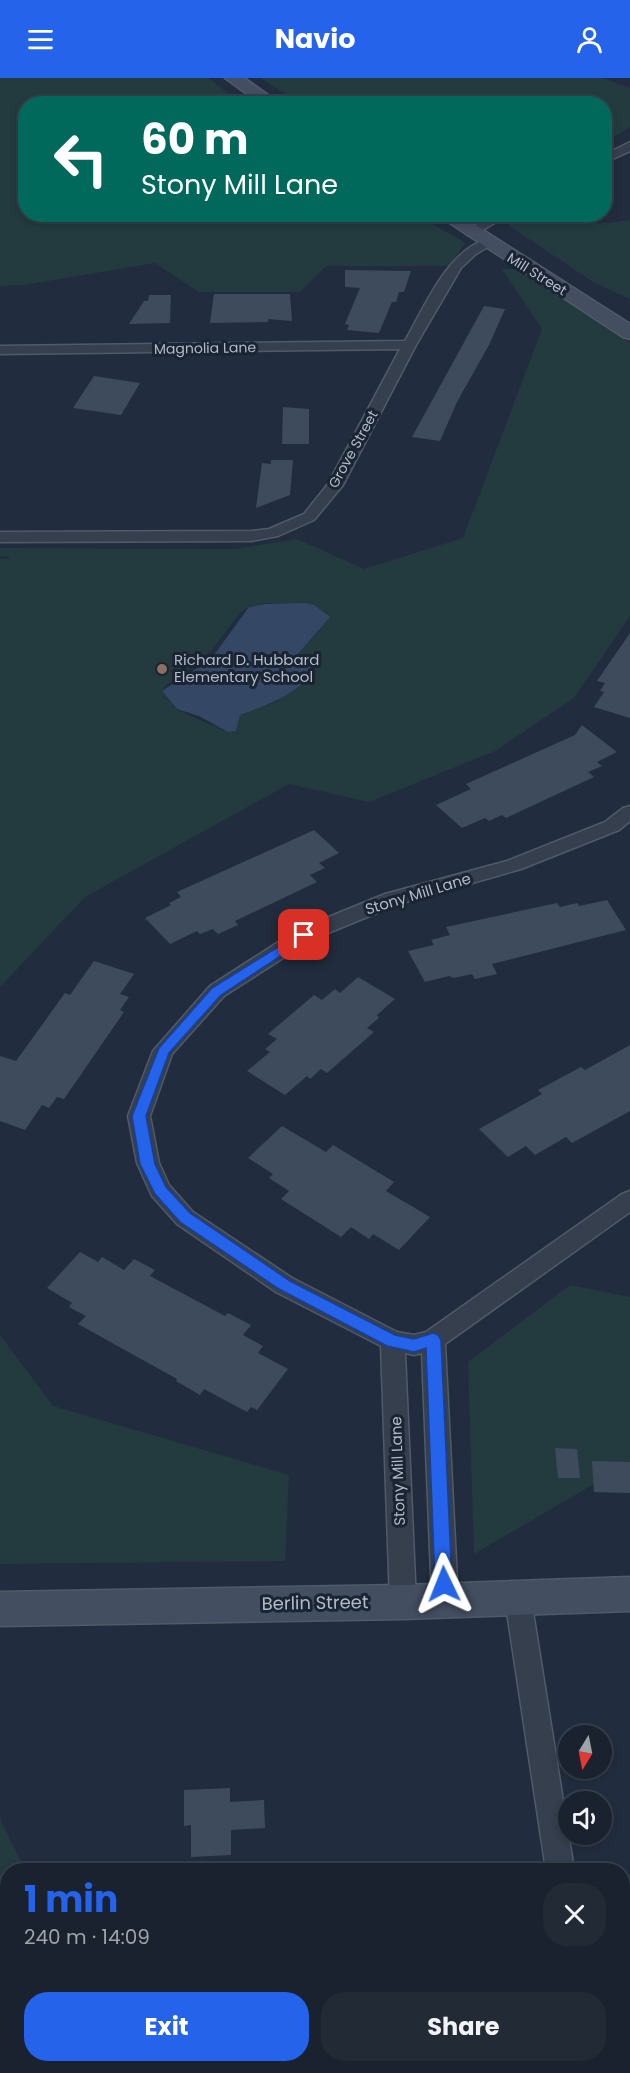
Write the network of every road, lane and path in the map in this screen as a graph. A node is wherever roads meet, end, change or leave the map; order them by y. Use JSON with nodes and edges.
{"nodes":[{"id":1,"x":233,"y":78,"type":"edge"},
{"id":2,"x":261,"y":96,"type":"edge"},
{"id":3,"x":630,"y":146,"type":"edge"},
{"id":4,"x":612,"y":156,"type":"edge"},
{"id":5,"x":457,"y":222,"type":"edge"},
{"id":6,"x":489,"y":222,"type":"edge"},
{"id":7,"x":471,"y":232,"type":"junction"},
{"id":8,"x":488,"y":243,"type":"junction"},
{"id":9,"x":630,"y":333,"type":"edge"},
{"id":10,"x":409,"y":345,"type":"junction"},
{"id":11,"x":0,"y":350,"type":"edge"},
{"id":12,"x":0,"y":537,"type":"edge"},
{"id":13,"x":630,"y":812,"type":"edge"},
{"id":14,"x":630,"y":1200,"type":"edge"},
{"id":15,"x":433,"y":1340,"type":"junction"},
{"id":16,"x":393,"y":1341,"type":"junction"},
{"id":17,"x":630,"y":1594,"type":"edge"},
{"id":18,"x":518,"y":1599,"type":"junction"},
{"id":19,"x":445,"y":1600,"type":"junction"},
{"id":20,"x":403,"y":1602,"type":"junction"},
{"id":21,"x":0,"y":1610,"type":"edge"},
{"id":22,"x":559,"y":1863,"type":"edge"}],
"edges":[{"from":1,"to":2,"type":"main road"},
{"from":3,"to":4,"type":"street"},
{"from":5,"to":7,"type":"main road","name":"Mill Street"},
{"from":6,"to":7,"type":"street"},
{"from":7,"to":8,"type":"main road","name":"Mill Street"},
{"from":8,"to":9,"type":"main road","name":"Mill Street"},
{"from":8,"to":10,"type":"street","name":"Grove Street"},
{"from":10,"to":11,"type":"street","name":"Magnolia Lane"},
{"from":10,"to":12,"type":"street","name":"Grove Street"},
{"from":13,"to":16,"type":"street","name":"Stony Mill Lane"},
{"from":14,"to":15,"type":"street","name":"Stony Mill Lane"},
{"from":15,"to":16,"type":"street","name":"Stony Mill Lane"},
{"from":15,"to":19,"type":"street"},
{"from":16,"to":20,"type":"street","name":"Stony Mill Lane"},
{"from":17,"to":18,"type":"main road","name":"Berlin Street"},
{"from":18,"to":19,"type":"main road","name":"Berlin Street"},
{"from":18,"to":22,"type":"street"},
{"from":19,"to":20,"type":"main road","name":"Berlin Street"},
{"from":20,"to":21,"type":"main road","name":"Berlin Street"}]}
